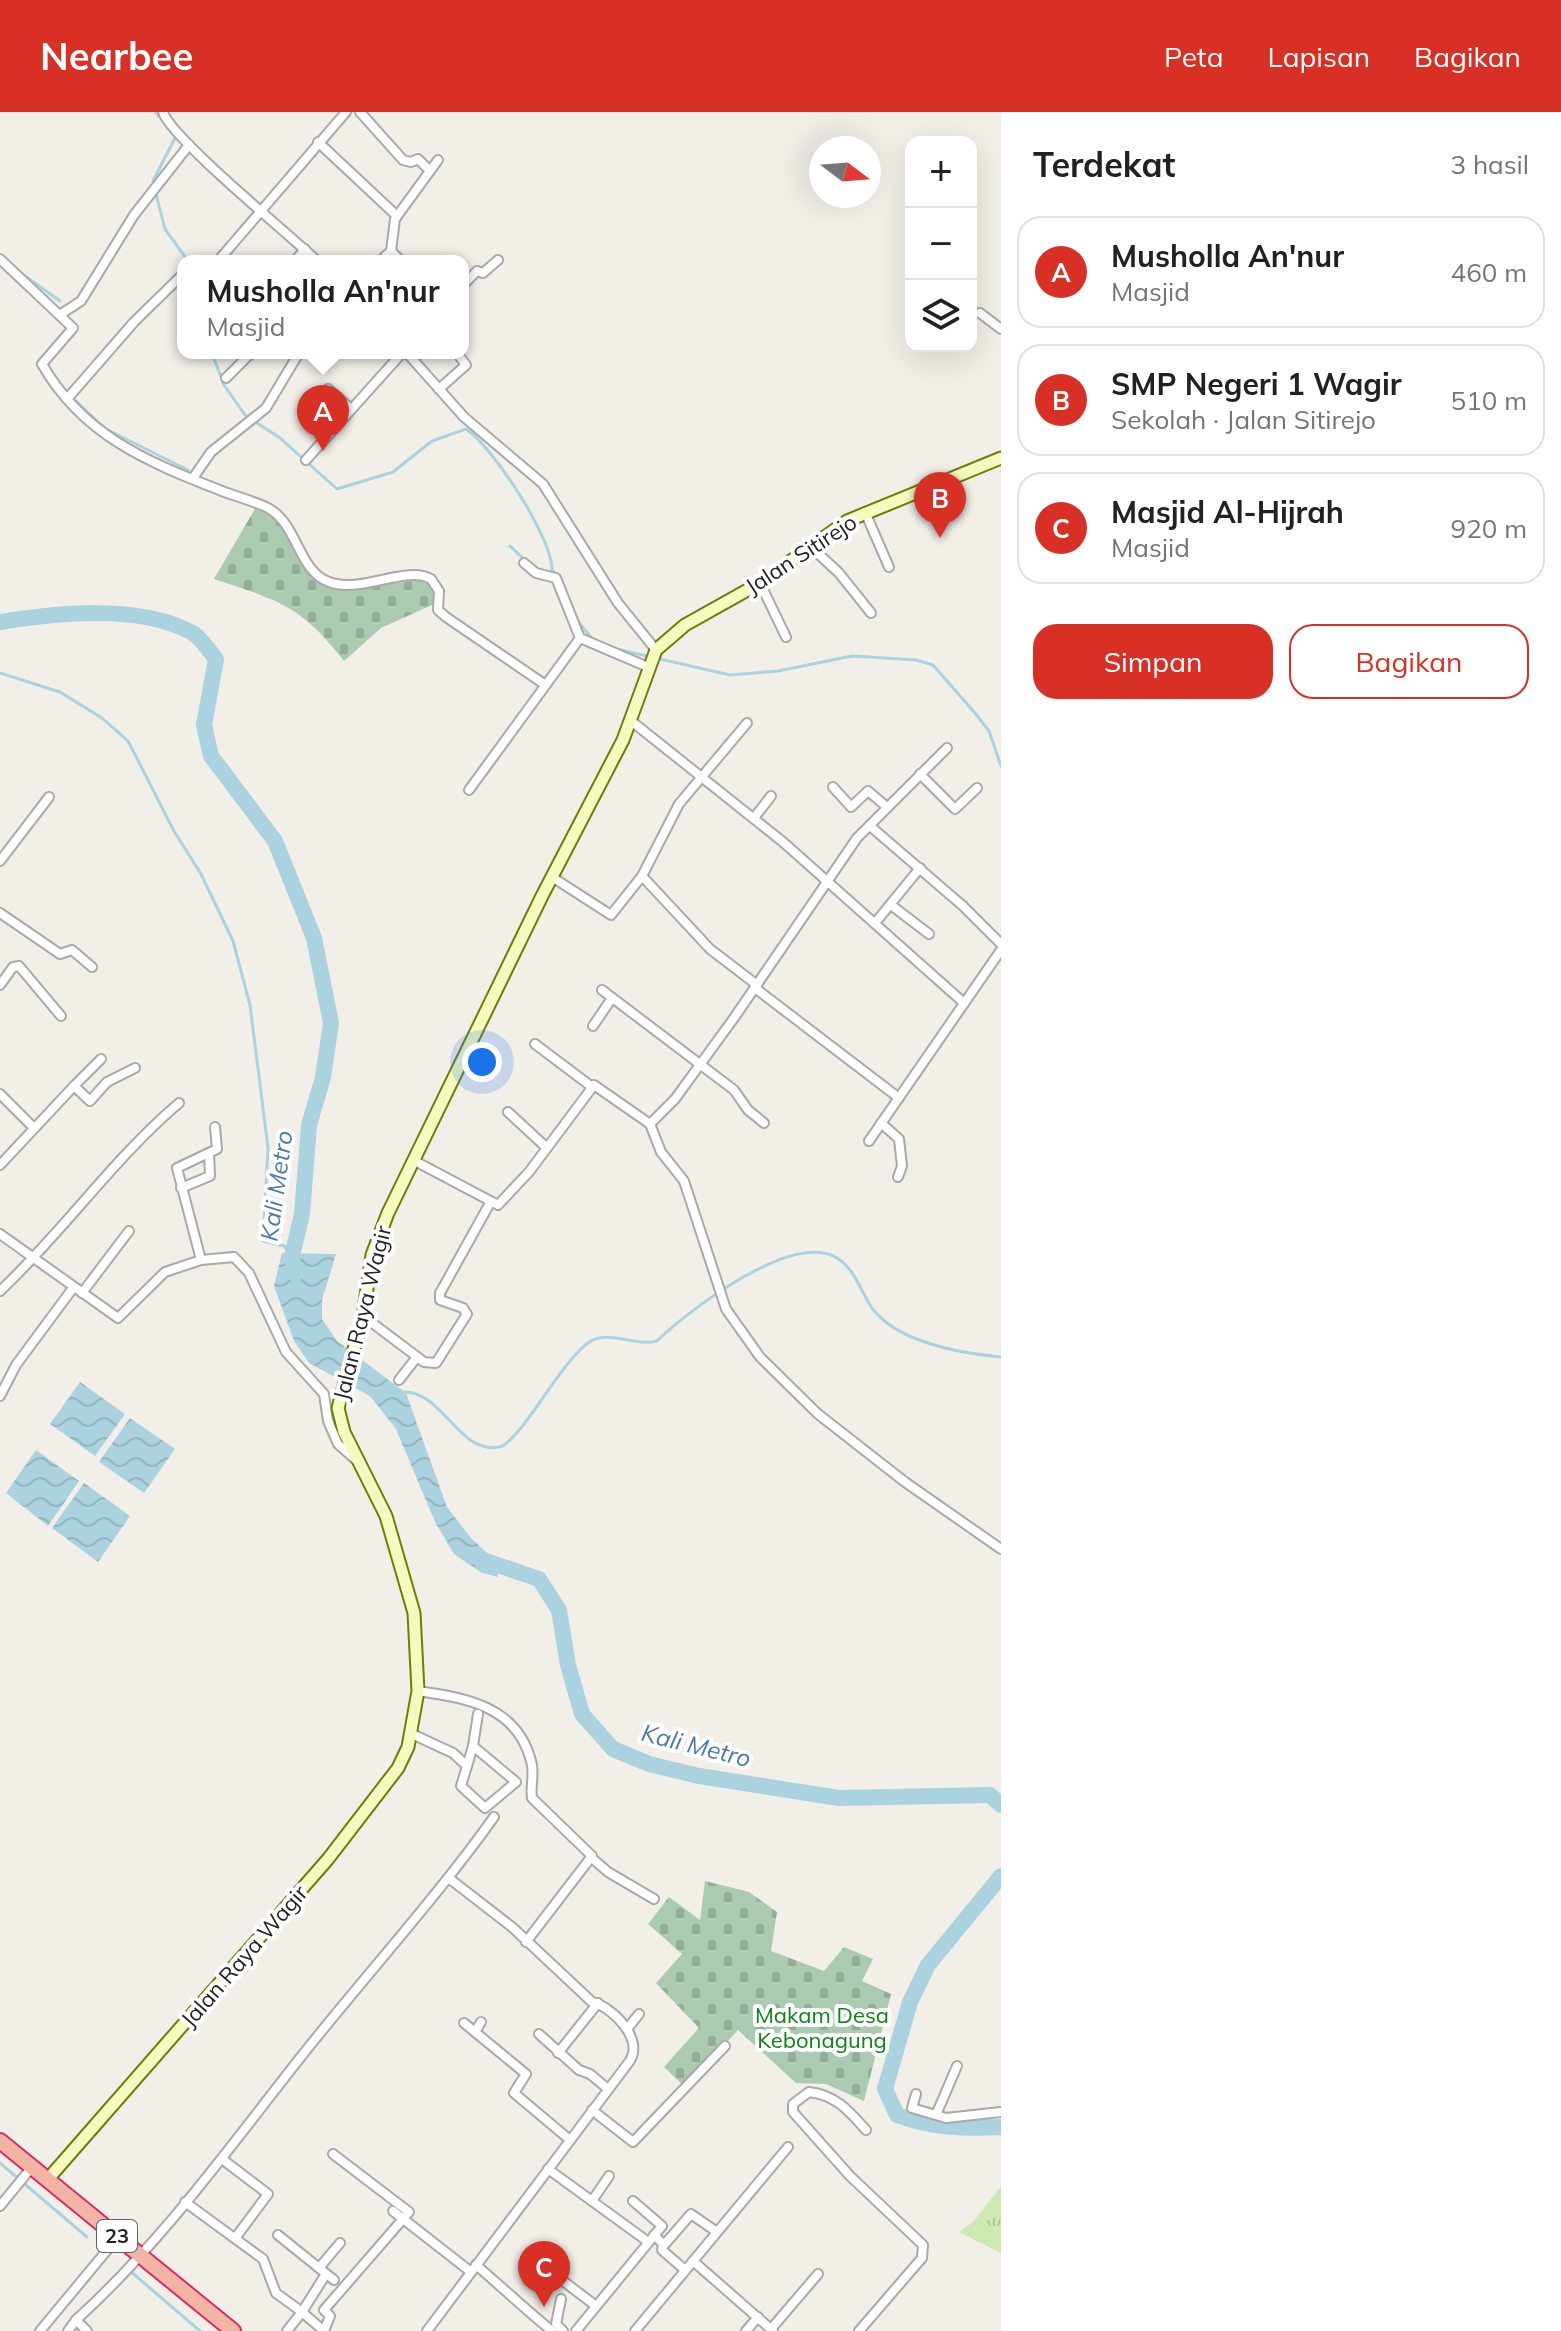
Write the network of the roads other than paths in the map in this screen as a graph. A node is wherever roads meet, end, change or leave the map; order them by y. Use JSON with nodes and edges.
{"nodes":[{"id":1,"x":163,"y":112,"type":"edge"},
{"id":2,"x":346,"y":112,"type":"edge"},
{"id":3,"x":360,"y":112,"type":"edge"},
{"id":4,"x":318,"y":142,"type":"junction"},
{"id":5,"x":189,"y":145,"type":"junction"},
{"id":6,"x":438,"y":160,"type":"dead end"},
{"id":7,"x":430,"y":171,"type":"junction"},
{"id":8,"x":261,"y":209,"type":"junction"},
{"id":9,"x":397,"y":216,"type":"junction"},
{"id":10,"x":305,"y":249,"type":"junction"},
{"id":11,"x":391,"y":251,"type":"junction"},
{"id":12,"x":223,"y":255,"type":"edge"},
{"id":13,"x":300,"y":255,"type":"edge"},
{"id":14,"x":311,"y":255,"type":"edge"},
{"id":15,"x":387,"y":255,"type":"edge"},
{"id":16,"x":395,"y":255,"type":"edge"},
{"id":17,"x":0,"y":259,"type":"edge"},
{"id":18,"x":498,"y":260,"type":"dead end"},
{"id":19,"x":469,"y":278,"type":"edge"},
{"id":20,"x":177,"y":280,"type":"edge"},
{"id":21,"x":980,"y":313,"type":"dead end"},
{"id":22,"x":61,"y":314,"type":"junction"},
{"id":23,"x":1001,"y":329,"type":"edge"},
{"id":24,"x":245,"y":359,"type":"edge"},
{"id":25,"x":290,"y":359,"type":"edge"},
{"id":26,"x":295,"y":359,"type":"edge"},
{"id":27,"x":398,"y":359,"type":"edge"},
{"id":28,"x":410,"y":359,"type":"edge"},
{"id":29,"x":462,"y":359,"type":"edge"},
{"id":30,"x":293,"y":362,"type":"junction"},
{"id":31,"x":226,"y":378,"type":"dead end"},
{"id":32,"x":328,"y":389,"type":"dead end"},
{"id":33,"x":439,"y":389,"type":"junction"},
{"id":34,"x":67,"y":399,"type":"junction"},
{"id":35,"x":351,"y":409,"type":"junction"},
{"id":36,"x":1001,"y":458,"type":"edge"},
{"id":37,"x":306,"y":460,"type":"dead end"},
{"id":38,"x":193,"y":478,"type":"junction"},
{"id":39,"x":865,"y":512,"type":"junction"},
{"id":40,"x":810,"y":546,"type":"junction"},
{"id":41,"x":524,"y":563,"type":"dead end"},
{"id":42,"x":889,"y":567,"type":"dead end"},
{"id":43,"x":760,"y":583,"type":"junction"},
{"id":44,"x":871,"y":613,"type":"dead end"},
{"id":45,"x":786,"y":637,"type":"dead end"},
{"id":46,"x":580,"y":638,"type":"junction"},
{"id":47,"x":651,"y":658,"type":"junction"},
{"id":48,"x":544,"y":684,"type":"junction"},
{"id":49,"x":630,"y":720,"type":"junction"},
{"id":50,"x":747,"y":723,"type":"dead end"},
{"id":51,"x":947,"y":748,"type":"dead end"},
{"id":52,"x":920,"y":774,"type":"junction"},
{"id":53,"x":704,"y":776,"type":"junction"},
{"id":54,"x":833,"y":787,"type":"dead end"},
{"id":55,"x":977,"y":788,"type":"dead end"},
{"id":56,"x":469,"y":790,"type":"dead end"},
{"id":57,"x":771,"y":796,"type":"dead end"},
{"id":58,"x":49,"y":797,"type":"dead end"},
{"id":59,"x":887,"y":807,"type":"junction"},
{"id":60,"x":754,"y":818,"type":"junction"},
{"id":61,"x":870,"y":826,"type":"junction"},
{"id":62,"x":0,"y":861,"type":"edge"},
{"id":63,"x":920,"y":868,"type":"junction"},
{"id":64,"x":642,"y":876,"type":"junction"},
{"id":65,"x":552,"y":877,"type":"junction"},
{"id":66,"x":827,"y":880,"type":"junction"},
{"id":67,"x":891,"y":905,"type":"junction"},
{"id":68,"x":0,"y":913,"type":"edge"},
{"id":69,"x":875,"y":923,"type":"junction"},
{"id":70,"x":929,"y":934,"type":"dead end"},
{"id":71,"x":1001,"y":947,"type":"edge"},
{"id":72,"x":92,"y":967,"type":"dead end"},
{"id":73,"x":0,"y":985,"type":"edge"},
{"id":74,"x":756,"y":986,"type":"junction"},
{"id":75,"x":602,"y":990,"type":"dead end"},
{"id":76,"x":612,"y":998,"type":"junction"},
{"id":77,"x":964,"y":1003,"type":"junction"},
{"id":78,"x":61,"y":1016,"type":"dead end"},
{"id":79,"x":593,"y":1026,"type":"dead end"},
{"id":80,"x":535,"y":1044,"type":"dead end"},
{"id":81,"x":101,"y":1059,"type":"dead end"},
{"id":82,"x":700,"y":1065,"type":"junction"},
{"id":83,"x":135,"y":1068,"type":"dead end"},
{"id":84,"x":74,"y":1086,"type":"junction"},
{"id":85,"x":592,"y":1087,"type":"junction"},
{"id":86,"x":0,"y":1094,"type":"edge"},
{"id":87,"x":899,"y":1098,"type":"junction"},
{"id":88,"x":179,"y":1103,"type":"dead end"},
{"id":89,"x":508,"y":1112,"type":"dead end"},
{"id":90,"x":764,"y":1123,"type":"dead end"},
{"id":91,"x":881,"y":1123,"type":"junction"},
{"id":92,"x":650,"y":1124,"type":"junction"},
{"id":93,"x":33,"y":1127,"type":"junction"},
{"id":94,"x":215,"y":1127,"type":"dead end"},
{"id":95,"x":869,"y":1141,"type":"dead end"},
{"id":96,"x":547,"y":1148,"type":"junction"},
{"id":97,"x":209,"y":1153,"type":"junction"},
{"id":98,"x":413,"y":1160,"type":"junction"},
{"id":99,"x":0,"y":1165,"type":"edge"},
{"id":100,"x":898,"y":1177,"type":"dead end"},
{"id":101,"x":181,"y":1188,"type":"junction"},
{"id":102,"x":490,"y":1203,"type":"junction"},
{"id":103,"x":129,"y":1231,"type":"dead end"},
{"id":104,"x":0,"y":1234,"type":"edge"},
{"id":105,"x":33,"y":1260,"type":"junction"},
{"id":106,"x":201,"y":1260,"type":"junction"},
{"id":107,"x":0,"y":1291,"type":"edge"},
{"id":108,"x":78,"y":1291,"type":"junction"},
{"id":109,"x":363,"y":1316,"type":"junction"},
{"id":110,"x":417,"y":1357,"type":"junction"},
{"id":111,"x":399,"y":1380,"type":"dead end"},
{"id":112,"x":0,"y":1396,"type":"edge"},
{"id":113,"x":360,"y":1464,"type":"junction"},
{"id":114,"x":1001,"y":1549,"type":"edge"},
{"id":115,"x":418,"y":1691,"type":"junction"},
{"id":116,"x":478,"y":1714,"type":"dead end"},
{"id":117,"x":412,"y":1734,"type":"junction"},
{"id":118,"x":472,"y":1750,"type":"junction"},
{"id":119,"x":453,"y":1753,"type":"junction"},
{"id":120,"x":467,"y":1766,"type":"junction"},
{"id":121,"x":494,"y":1817,"type":"dead end"},
{"id":122,"x":593,"y":1859,"type":"junction"},
{"id":123,"x":450,"y":1879,"type":"junction"},
{"id":124,"x":654,"y":1899,"type":"dead end"},
{"id":125,"x":526,"y":1942,"type":"junction"},
{"id":126,"x":598,"y":2003,"type":"junction"},
{"id":127,"x":639,"y":2014,"type":"dead end"},
{"id":128,"x":481,"y":2022,"type":"dead end"},
{"id":129,"x":464,"y":2023,"type":"dead end"},
{"id":130,"x":627,"y":2029,"type":"junction"},
{"id":131,"x":475,"y":2032,"type":"junction"},
{"id":132,"x":539,"y":2034,"type":"dead end"},
{"id":133,"x":725,"y":2046,"type":"dead end"},
{"id":134,"x":558,"y":2053,"type":"junction"},
{"id":135,"x":957,"y":2066,"type":"dead end"},
{"id":136,"x":608,"y":2089,"type":"junction"},
{"id":137,"x":916,"y":2094,"type":"dead end"},
{"id":138,"x":592,"y":2110,"type":"junction"},
{"id":139,"x":1001,"y":2112,"type":"edge"},
{"id":140,"x":936,"y":2115,"type":"junction"},
{"id":141,"x":866,"y":2130,"type":"dead end"},
{"id":142,"x":570,"y":2140,"type":"junction"},
{"id":143,"x":1,"y":2145,"type":"edge"},
{"id":144,"x":788,"y":2147,"type":"dead end"},
{"id":145,"x":333,"y":2154,"type":"dead end"},
{"id":146,"x":222,"y":2159,"type":"junction"},
{"id":147,"x":548,"y":2169,"type":"junction"},
{"id":148,"x":28,"y":2173,"type":"junction"},
{"id":149,"x":609,"y":2176,"type":"dead end"},
{"id":150,"x":48,"y":2179,"type":"junction"},
{"id":151,"x":592,"y":2201,"type":"junction"},
{"id":152,"x":633,"y":2201,"type":"dead end"},
{"id":153,"x":185,"y":2202,"type":"junction"},
{"id":154,"x":0,"y":2206,"type":"edge"},
{"id":155,"x":393,"y":2211,"type":"dead end"},
{"id":156,"x":403,"y":2220,"type":"junction"},
{"id":157,"x":717,"y":2232,"type":"junction"},
{"id":158,"x":278,"y":2235,"type":"dead end"},
{"id":159,"x":118,"y":2237,"type":"junction"},
{"id":160,"x":236,"y":2237,"type":"junction"},
{"id":161,"x":650,"y":2238,"type":"junction"},
{"id":162,"x":340,"y":2243,"type":"dead end"},
{"id":163,"x":664,"y":2245,"type":"junction"},
{"id":164,"x":141,"y":2255,"type":"junction"},
{"id":165,"x":693,"y":2261,"type":"junction"},
{"id":166,"x":474,"y":2268,"type":"junction"},
{"id":167,"x":685,"y":2270,"type":"junction"},
{"id":168,"x":323,"y":2271,"type":"junction"},
{"id":169,"x":818,"y":2274,"type":"dead end"},
{"id":170,"x":558,"y":2277,"type":"dead end"},
{"id":171,"x":334,"y":2280,"type":"dead end"},
{"id":172,"x":561,"y":2299,"type":"dead end"},
{"id":173,"x":596,"y":2306,"type":"junction"},
{"id":174,"x":302,"y":2312,"type":"junction"},
{"id":175,"x":76,"y":2320,"type":"junction"},
{"id":176,"x":766,"y":2325,"type":"edge"},
{"id":177,"x":40,"y":2331,"type":"edge"},
{"id":178,"x":68,"y":2331,"type":"edge"},
{"id":179,"x":87,"y":2331,"type":"edge"},
{"id":180,"x":233,"y":2331,"type":"edge"},
{"id":181,"x":287,"y":2331,"type":"edge"},
{"id":182,"x":427,"y":2331,"type":"edge"},
{"id":183,"x":552,"y":2331,"type":"edge"},
{"id":184,"x":563,"y":2331,"type":"edge"},
{"id":185,"x":576,"y":2331,"type":"edge"},
{"id":186,"x":635,"y":2331,"type":"edge"},
{"id":187,"x":746,"y":2331,"type":"edge"},
{"id":188,"x":757,"y":2331,"type":"edge"},
{"id":189,"x":859,"y":2331,"type":"edge"}],
"edges":[{"from":1,"to":5,"type":"street"},
{"from":2,"to":4,"type":"street"},
{"from":3,"to":7,"type":"street"},
{"from":4,"to":8,"type":"street"},
{"from":4,"to":9,"type":"street"},
{"from":5,"to":8,"type":"street"},
{"from":5,"to":22,"type":"street"},
{"from":6,"to":7,"type":"street"},
{"from":7,"to":9,"type":"street"},
{"from":8,"to":10,"type":"street"},
{"from":8,"to":12,"type":"street"},
{"from":9,"to":11,"type":"street"},
{"from":10,"to":13,"type":"street"},
{"from":10,"to":14,"type":"street"},
{"from":11,"to":15,"type":"street"},
{"from":11,"to":16,"type":"street"},
{"from":17,"to":22,"type":"street"},
{"from":18,"to":19,"type":"street"},
{"from":20,"to":34,"type":"street"},
{"from":21,"to":23,"type":"street"},
{"from":22,"to":34,"type":"street"},
{"from":24,"to":31,"type":"street"},
{"from":25,"to":30,"type":"street"},
{"from":26,"to":30,"type":"street"},
{"from":27,"to":35,"type":"street"},
{"from":28,"to":33,"type":"street"},
{"from":29,"to":33,"type":"street"},
{"from":30,"to":38,"type":"street"},
{"from":32,"to":35,"type":"street"},
{"from":33,"to":47,"type":"street"},
{"from":34,"to":38,"type":"street"},
{"from":35,"to":37,"type":"street"},
{"from":36,"to":39,"type":"main road","name":"Jalan Sitirejo"},
{"from":38,"to":48,"type":"street"},
{"from":39,"to":40,"type":"main road","name":"Jalan Sitirejo"},
{"from":39,"to":42,"type":"street"},
{"from":40,"to":43,"type":"main road","name":"Jalan Sitirejo"},
{"from":40,"to":44,"type":"street"},
{"from":41,"to":46,"type":"street"},
{"from":43,"to":45,"type":"street"},
{"from":43,"to":47,"type":"main road","name":"Jalan Sitirejo"},
{"from":46,"to":47,"type":"street"},
{"from":46,"to":48,"type":"street"},
{"from":47,"to":49,"type":"main road","name":"Jalan Raya Wagir"},
{"from":48,"to":56,"type":"street"},
{"from":49,"to":53,"type":"street"},
{"from":49,"to":65,"type":"main road","name":"Jalan Raya Wagir"},
{"from":50,"to":53,"type":"street"},
{"from":51,"to":52,"type":"street"},
{"from":52,"to":55,"type":"street"},
{"from":52,"to":59,"type":"street"},
{"from":53,"to":60,"type":"street"},
{"from":53,"to":64,"type":"street"},
{"from":54,"to":59,"type":"street"},
{"from":57,"to":60,"type":"street"},
{"from":58,"to":62,"type":"street"},
{"from":59,"to":61,"type":"street"},
{"from":60,"to":66,"type":"street"},
{"from":61,"to":63,"type":"street"},
{"from":61,"to":66,"type":"street"},
{"from":63,"to":67,"type":"street"},
{"from":63,"to":71,"type":"street"},
{"from":64,"to":65,"type":"street"},
{"from":64,"to":74,"type":"street"},
{"from":65,"to":98,"type":"main road","name":"Jalan Raya Wagir"},
{"from":66,"to":69,"type":"street"},
{"from":66,"to":74,"type":"street"},
{"from":67,"to":69,"type":"street"},
{"from":67,"to":70,"type":"street"},
{"from":68,"to":72,"type":"street"},
{"from":69,"to":77,"type":"street"},
{"from":71,"to":77,"type":"street"},
{"from":73,"to":78,"type":"street"},
{"from":74,"to":82,"type":"street"},
{"from":74,"to":87,"type":"street"},
{"from":75,"to":76,"type":"street"},
{"from":76,"to":79,"type":"street"},
{"from":76,"to":82,"type":"street"},
{"from":77,"to":87,"type":"street"},
{"from":80,"to":85,"type":"street"},
{"from":81,"to":84,"type":"street"},
{"from":82,"to":90,"type":"street"},
{"from":82,"to":92,"type":"street"},
{"from":83,"to":84,"type":"street"},
{"from":84,"to":93,"type":"street"},
{"from":85,"to":92,"type":"street"},
{"from":85,"to":96,"type":"street"},
{"from":86,"to":93,"type":"street"},
{"from":87,"to":91,"type":"street"},
{"from":88,"to":105,"type":"street"},
{"from":89,"to":96,"type":"street"},
{"from":91,"to":95,"type":"street"},
{"from":91,"to":100,"type":"street"},
{"from":92,"to":114,"type":"street"},
{"from":93,"to":99,"type":"street"},
{"from":94,"to":97,"type":"street"},
{"from":96,"to":102,"type":"street"},
{"from":97,"to":101,"type":"street"},
{"from":97,"to":101,"type":"street"},
{"from":98,"to":102,"type":"street"},
{"from":98,"to":109,"type":"main road","name":"Jalan Raya Wagir"},
{"from":101,"to":106,"type":"street"},
{"from":102,"to":110,"type":"street"},
{"from":103,"to":108,"type":"street"},
{"from":104,"to":105,"type":"street"},
{"from":105,"to":107,"type":"street"},
{"from":105,"to":108,"type":"street"},
{"from":106,"to":108,"type":"street"},
{"from":106,"to":113,"type":"street"},
{"from":108,"to":112,"type":"street"},
{"from":109,"to":110,"type":"street"},
{"from":109,"to":113,"type":"main road","name":"Jalan Raya Wagir"},
{"from":110,"to":111,"type":"street"},
{"from":113,"to":115,"type":"main road","name":"Jalan Raya Wagir"},
{"from":115,"to":117,"type":"main road","name":"Jalan Raya Wagir"},
{"from":115,"to":122,"type":"street"},
{"from":116,"to":118,"type":"street"},
{"from":117,"to":119,"type":"street"},
{"from":117,"to":150,"type":"main road","name":"Jalan Raya Wagir"},
{"from":118,"to":119,"type":"street"},
{"from":118,"to":120,"type":"street"},
{"from":118,"to":120,"type":"street"},
{"from":119,"to":120,"type":"street"},
{"from":121,"to":123,"type":"street"},
{"from":122,"to":124,"type":"street"},
{"from":122,"to":125,"type":"street"},
{"from":123,"to":125,"type":"street"},
{"from":123,"to":146,"type":"street"},
{"from":125,"to":126,"type":"street"},
{"from":126,"to":130,"type":"street"},
{"from":126,"to":134,"type":"street"},
{"from":127,"to":130,"type":"street"},
{"from":128,"to":131,"type":"street"},
{"from":129,"to":131,"type":"street"},
{"from":130,"to":136,"type":"street"},
{"from":131,"to":142,"type":"street"},
{"from":132,"to":134,"type":"street"},
{"from":133,"to":138,"type":"street"},
{"from":134,"to":136,"type":"street"},
{"from":135,"to":140,"type":"street"},
{"from":136,"to":138,"type":"street"},
{"from":137,"to":140,"type":"street"},
{"from":138,"to":142,"type":"street"},
{"from":139,"to":140,"type":"street"},
{"from":141,"to":189,"type":"street"},
{"from":142,"to":147,"type":"street"},
{"from":143,"to":148,"type":"highway","number":"23"},
{"from":144,"to":157,"type":"street"},
{"from":145,"to":156,"type":"street"},
{"from":146,"to":153,"type":"street"},
{"from":146,"to":160,"type":"street"},
{"from":147,"to":151,"type":"street"},
{"from":147,"to":166,"type":"street"},
{"from":148,"to":150,"type":"highway","number":"23"},
{"from":148,"to":154,"type":"street"},
{"from":149,"to":151,"type":"street"},
{"from":150,"to":159,"type":"highway","number":"23"},
{"from":151,"to":161,"type":"street"},
{"from":152,"to":161,"type":"street"},
{"from":153,"to":160,"type":"street"},
{"from":153,"to":164,"type":"street"},
{"from":155,"to":156,"type":"street"},
{"from":156,"to":166,"type":"street"},
{"from":156,"to":174,"type":"street"},
{"from":157,"to":163,"type":"street"},
{"from":157,"to":165,"type":"street"},
{"from":158,"to":168,"type":"street"},
{"from":159,"to":164,"type":"highway","number":"23"},
{"from":159,"to":177,"type":"street"},
{"from":160,"to":174,"type":"street"},
{"from":161,"to":163,"type":"street"},
{"from":161,"to":173,"type":"street"},
{"from":162,"to":168,"type":"street"},
{"from":163,"to":167,"type":"street"},
{"from":164,"to":175,"type":"street"},
{"from":164,"to":180,"type":"highway","number":"23"},
{"from":165,"to":167,"type":"street"},
{"from":165,"to":176,"type":"street"},
{"from":166,"to":182,"type":"street"},
{"from":166,"to":183,"type":"street"},
{"from":167,"to":186,"type":"street"},
{"from":168,"to":171,"type":"street"},
{"from":168,"to":174,"type":"street"},
{"from":169,"to":176,"type":"street"},
{"from":170,"to":173,"type":"street"},
{"from":172,"to":184,"type":"street"},
{"from":173,"to":185,"type":"street"},
{"from":174,"to":181,"type":"street"},
{"from":175,"to":178,"type":"street"},
{"from":175,"to":179,"type":"street"},
{"from":176,"to":187,"type":"street"},
{"from":176,"to":188,"type":"street"}]}
